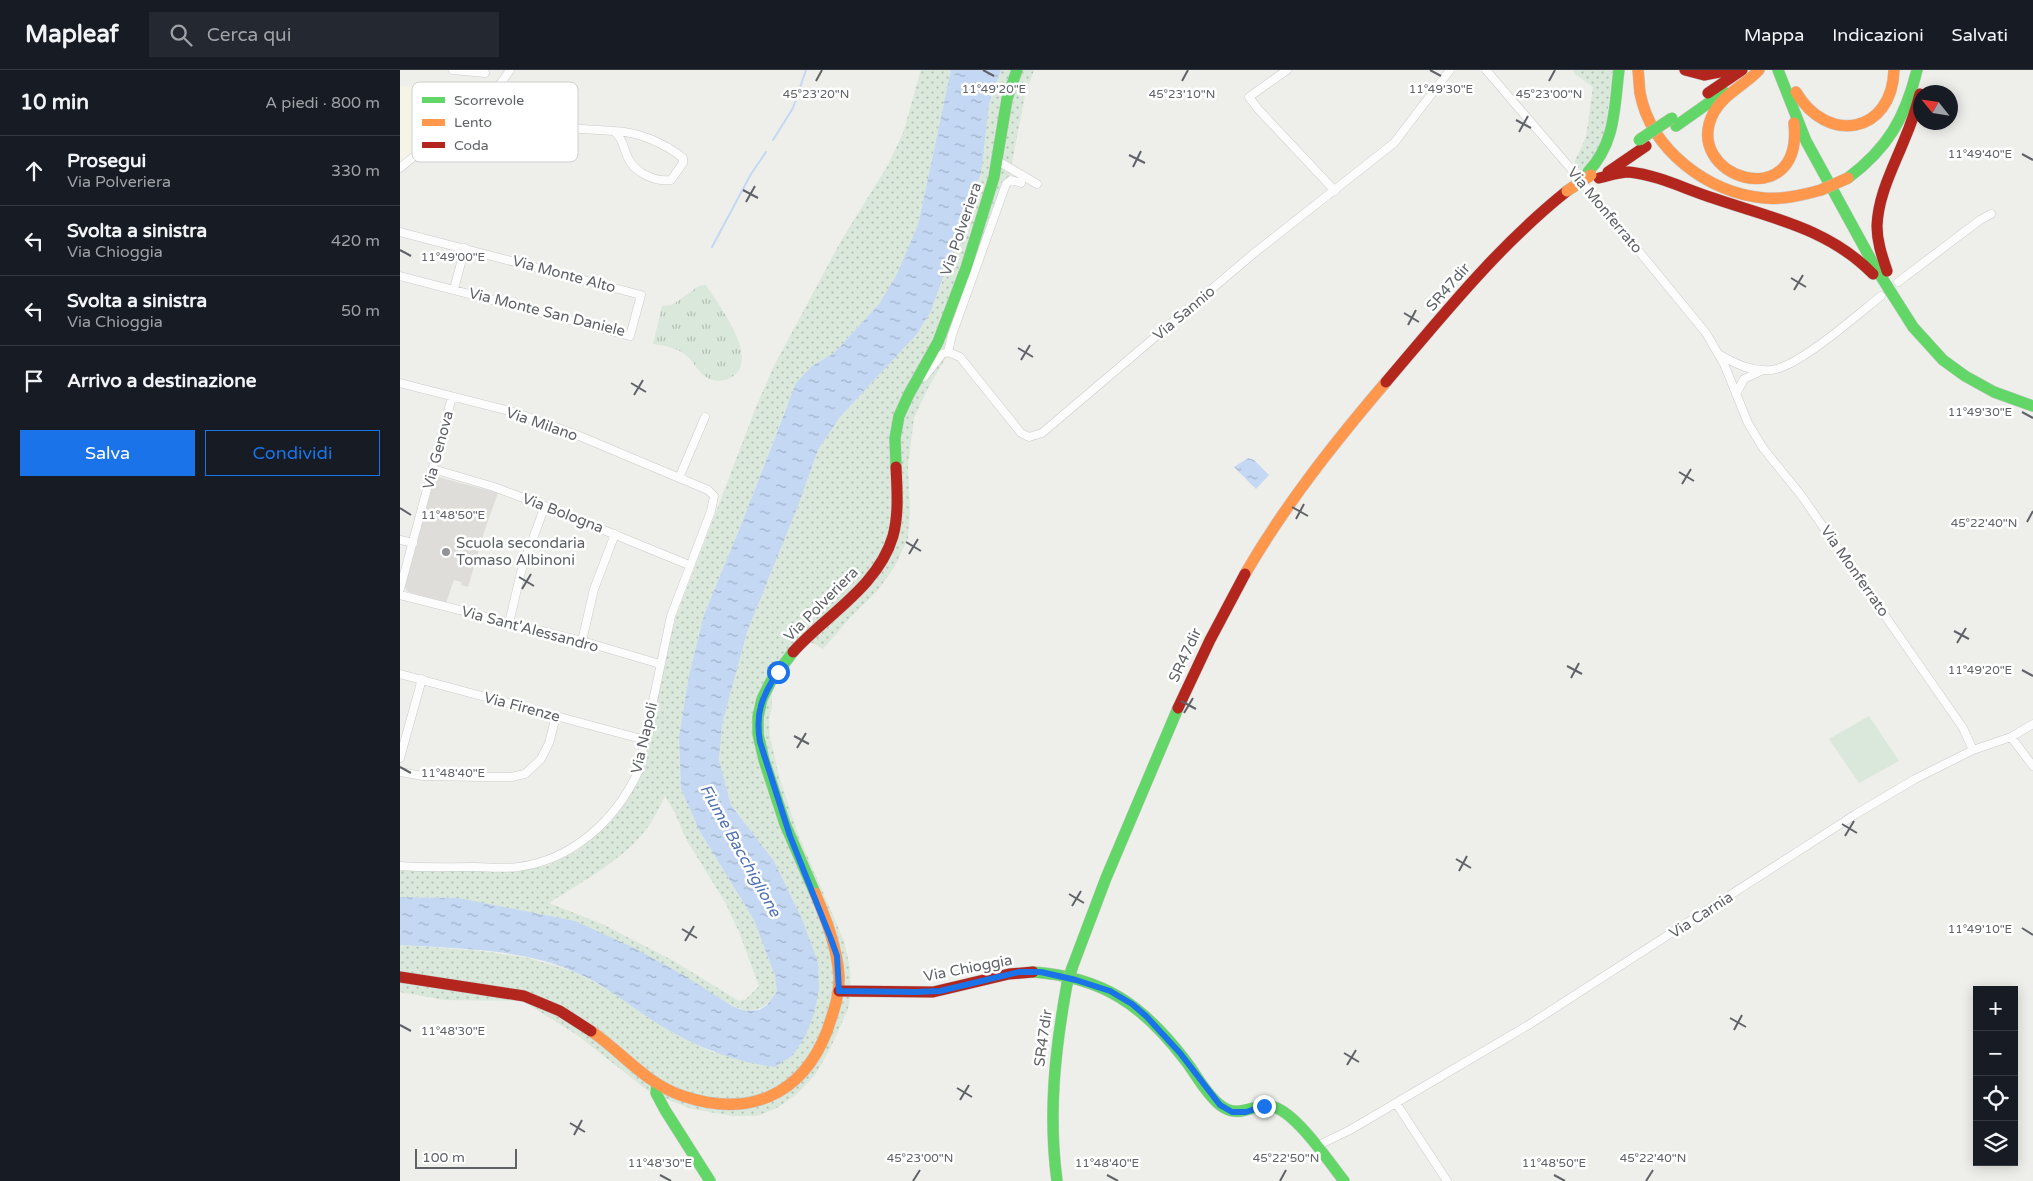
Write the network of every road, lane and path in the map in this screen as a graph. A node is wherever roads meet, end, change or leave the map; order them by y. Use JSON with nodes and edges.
{"nodes":[{"id":1,"x":453,"y":70,"type":"edge"},
{"id":2,"x":510,"y":70,"type":"edge"},
{"id":3,"x":1017,"y":70,"type":"edge"},
{"id":4,"x":1286,"y":70,"type":"edge"},
{"id":5,"x":1450,"y":70,"type":"edge"},
{"id":6,"x":1486,"y":70,"type":"edge"},
{"id":7,"x":1619,"y":70,"type":"edge"},
{"id":8,"x":1638,"y":70,"type":"edge"},
{"id":9,"x":1685,"y":70,"type":"edge"},
{"id":10,"x":1730,"y":70,"type":"edge"},
{"id":11,"x":1742,"y":70,"type":"edge"},
{"id":12,"x":1757,"y":70,"type":"edge"},
{"id":13,"x":1778,"y":70,"type":"edge"},
{"id":14,"x":1788,"y":70,"type":"edge"},
{"id":15,"x":1894,"y":70,"type":"edge"},
{"id":16,"x":1917,"y":70,"type":"edge"},
{"id":17,"x":1926,"y":70,"type":"edge"},
{"id":18,"x":485,"y":72,"type":"dead end"},
{"id":19,"x":502,"y":82,"type":"edge"},
{"id":20,"x":1923,"y":85,"type":"edge"},
{"id":21,"x":1793,"y":96,"type":"junction"},
{"id":22,"x":1913,"y":118,"type":"edge"},
{"id":23,"x":1674,"y":122,"type":"junction"},
{"id":24,"x":578,"y":128,"type":"edge"},
{"id":25,"x":614,"y":130,"type":"junction"},
{"id":26,"x":412,"y":158,"type":"edge"},
{"id":27,"x":998,"y":161,"type":"junction"},
{"id":28,"x":400,"y":168,"type":"edge"},
{"id":29,"x":1593,"y":176,"type":"junction"},
{"id":30,"x":1021,"y":183,"type":"dead end"},
{"id":31,"x":1037,"y":184,"type":"dead end"},
{"id":32,"x":1335,"y":191,"type":"junction"},
{"id":33,"x":1568,"y":192,"type":"junction"},
{"id":34,"x":1991,"y":214,"type":"dead end"},
{"id":35,"x":1526,"y":227,"type":"junction"},
{"id":36,"x":400,"y":232,"type":"edge"},
{"id":37,"x":464,"y":248,"type":"junction"},
{"id":38,"x":400,"y":276,"type":"edge"},
{"id":39,"x":1898,"y":282,"type":"dead end"},
{"id":40,"x":454,"y":290,"type":"junction"},
{"id":41,"x":641,"y":295,"type":"joint"},
{"id":42,"x":1881,"y":296,"type":"dead end"},
{"id":43,"x":1913,"y":327,"type":"junction"},
{"id":44,"x":948,"y":352,"type":"junction"},
{"id":45,"x":1719,"y":354,"type":"junction"},
{"id":46,"x":1738,"y":365,"type":"junction"},
{"id":47,"x":1763,"y":370,"type":"junction"},
{"id":48,"x":1728,"y":374,"type":"junction"},
{"id":49,"x":1744,"y":380,"type":"junction"},
{"id":50,"x":918,"y":381,"type":"junction"},
{"id":51,"x":400,"y":383,"type":"edge"},
{"id":52,"x":1736,"y":394,"type":"junction"},
{"id":53,"x":452,"y":397,"type":"junction"},
{"id":54,"x":2033,"y":406,"type":"edge"},
{"id":55,"x":705,"y":417,"type":"dead end"},
{"id":56,"x":433,"y":469,"type":"junction"},
{"id":57,"x":679,"y":478,"type":"junction"},
{"id":58,"x":714,"y":496,"type":"joint"},
{"id":59,"x":545,"y":506,"type":"junction"},
{"id":60,"x":615,"y":534,"type":"junction"},
{"id":61,"x":400,"y":540,"type":"edge"},
{"id":62,"x":413,"y":543,"type":"junction"},
{"id":63,"x":690,"y":565,"type":"junction"},
{"id":64,"x":400,"y":589,"type":"edge"},
{"id":65,"x":400,"y":595,"type":"edge"},
{"id":66,"x":509,"y":623,"type":"junction"},
{"id":67,"x":582,"y":641,"type":"junction"},
{"id":68,"x":660,"y":664,"type":"junction"},
{"id":69,"x":400,"y":674,"type":"edge"},
{"id":70,"x":422,"y":679,"type":"junction"},
{"id":71,"x":556,"y":716,"type":"junction"},
{"id":72,"x":2033,"y":724,"type":"edge"},
{"id":73,"x":2011,"y":737,"type":"junction"},
{"id":74,"x":645,"y":740,"type":"junction"},
{"id":75,"x":401,"y":747,"type":"edge"},
{"id":76,"x":1974,"y":750,"type":"junction"},
{"id":77,"x":400,"y":758,"type":"edge"},
{"id":78,"x":2033,"y":766,"type":"edge"},
{"id":79,"x":400,"y":772,"type":"edge"},
{"id":80,"x":400,"y":866,"type":"edge"},
{"id":81,"x":400,"y":977,"type":"edge"},
{"id":82,"x":839,"y":991,"type":"junction"},
{"id":83,"x":657,"y":1084,"type":"junction"},
{"id":84,"x":1396,"y":1103,"type":"junction"},
{"id":85,"x":1317,"y":1146,"type":"junction"},
{"id":86,"x":710,"y":1181,"type":"edge"},
{"id":87,"x":1057,"y":1181,"type":"edge"},
{"id":88,"x":1344,"y":1181,"type":"edge"},
{"id":89,"x":1447,"y":1181,"type":"edge"}],
"edges":[{"from":1,"to":18,"type":"street"},
{"from":2,"to":19,"type":"street"},
{"from":3,"to":27,"type":"main road","name":"Via Polveriera"},
{"from":4,"to":32,"type":"street"},
{"from":5,"to":32,"type":"street","name":"Via Sannio"},
{"from":6,"to":45,"type":"street","name":"Via Monferrato"},
{"from":7,"to":29,"type":"main road"},
{"from":8,"to":16,"type":"main road","bridge":true},
{"from":9,"to":10,"type":"main road"},
{"from":11,"to":23,"type":"main road","number":"SR47dir"},
{"from":12,"to":21,"type":"main road"},
{"from":12,"to":23,"type":"main road","number":"SR47dir"},
{"from":13,"to":21,"type":"main road"},
{"from":14,"to":21,"type":"main road"},
{"from":15,"to":21,"type":"main road"},
{"from":17,"to":20,"type":"main road"},
{"from":21,"to":43,"type":"main road"},
{"from":22,"to":43,"type":"main road"},
{"from":23,"to":29,"type":"main road","number":"SR47dir"},
{"from":24,"to":25,"type":"street"},
{"from":25,"to":25,"type":"street"},
{"from":26,"to":28,"type":"street"},
{"from":27,"to":31,"type":"street"},
{"from":27,"to":50,"type":"main road","name":"Via Polveriera"},
{"from":29,"to":33,"type":"main road","name":"SR47dir","number":"SR47dir"},
{"from":29,"to":43,"type":"main road"},
{"from":30,"to":44,"type":"street","name":"Via Polveriera"},
{"from":32,"to":44,"type":"street","name":"Via Sannio"},
{"from":33,"to":35,"type":"main road","name":"SR47dir","number":"SR47dir"},
{"from":33,"to":35,"type":"main road","name":"SR47dir","number":"SR47dir"},
{"from":34,"to":39,"type":"street"},
{"from":35,"to":87,"type":"main road","name":"SR47dir","number":"SR47dir","bridge":true},
{"from":36,"to":37,"type":"street","name":"Via Monte Alto"},
{"from":37,"to":40,"type":"street","name":"Via Monte San Daniele"},
{"from":37,"to":41,"type":"street","name":"Via Monte Alto"},
{"from":38,"to":40,"type":"street","name":"Via Monte San Daniele"},
{"from":40,"to":41,"type":"street","name":"Via Monte San Daniele"},
{"from":42,"to":47,"type":"street","name":"Via Monferrato"},
{"from":43,"to":54,"type":"main road"},
{"from":44,"to":50,"type":"street"},
{"from":45,"to":46,"type":"street","name":"Via Monferrato"},
{"from":45,"to":48,"type":"street","name":"Via Monferrato"},
{"from":46,"to":47,"type":"street","name":"Via Monferrato"},
{"from":46,"to":48,"type":"street"},
{"from":47,"to":49,"type":"street","name":"Via Monferrato"},
{"from":48,"to":49,"type":"street"},
{"from":48,"to":52,"type":"street","name":"Via Monferrato"},
{"from":49,"to":52,"type":"street"},
{"from":50,"to":82,"type":"main road","name":"Via Polveriera"},
{"from":51,"to":53,"type":"street","name":"Via Milano"},
{"from":52,"to":76,"type":"street","name":"Via Monferrato"},
{"from":53,"to":56,"type":"street","name":"Via Genova"},
{"from":53,"to":57,"type":"street","name":"Via Milano"},
{"from":55,"to":57,"type":"street"},
{"from":56,"to":59,"type":"street","name":"Via Bologna"},
{"from":56,"to":62,"type":"street","name":"Via Genova"},
{"from":57,"to":58,"type":"street","name":"Via Milano"},
{"from":58,"to":63,"type":"street","name":"Via Napoli"},
{"from":59,"to":60,"type":"street","name":"Via Bologna"},
{"from":59,"to":66,"type":"street"},
{"from":60,"to":63,"type":"street","name":"Via Bologna"},
{"from":60,"to":67,"type":"street"},
{"from":61,"to":62,"type":"street"},
{"from":62,"to":64,"type":"street","name":"Via Genova"},
{"from":63,"to":68,"type":"street","name":"Via Napoli"},
{"from":65,"to":66,"type":"street","name":"Via Sant'Alessandro"},
{"from":66,"to":67,"type":"street","name":"Via Sant'Alessandro"},
{"from":67,"to":68,"type":"street","name":"Via Sant'Alessandro"},
{"from":68,"to":74,"type":"street","name":"Via Napoli"},
{"from":69,"to":70,"type":"street","name":"Via Firenze"},
{"from":70,"to":71,"type":"street","name":"Via Firenze"},
{"from":70,"to":75,"type":"street"},
{"from":71,"to":74,"type":"street","name":"Via Firenze"},
{"from":71,"to":79,"type":"street"},
{"from":72,"to":73,"type":"street","name":"Via Carnia"},
{"from":73,"to":76,"type":"street","name":"Via Carnia"},
{"from":73,"to":78,"type":"street"},
{"from":74,"to":80,"type":"street","name":"Via Napoli"},
{"from":75,"to":77,"type":"street"},
{"from":76,"to":84,"type":"street","name":"Via Carnia"},
{"from":81,"to":83,"type":"main road","name":"Via Polveriera"},
{"from":82,"to":83,"type":"main road","name":"Via Polveriera"},
{"from":82,"to":85,"type":"main road","name":"Via Chioggia"},
{"from":83,"to":86,"type":"main road"},
{"from":84,"to":85,"type":"street","name":"Via Carnia"},
{"from":84,"to":89,"type":"street"},
{"from":85,"to":88,"type":"main road","name":"Via Chioggia"}]}
